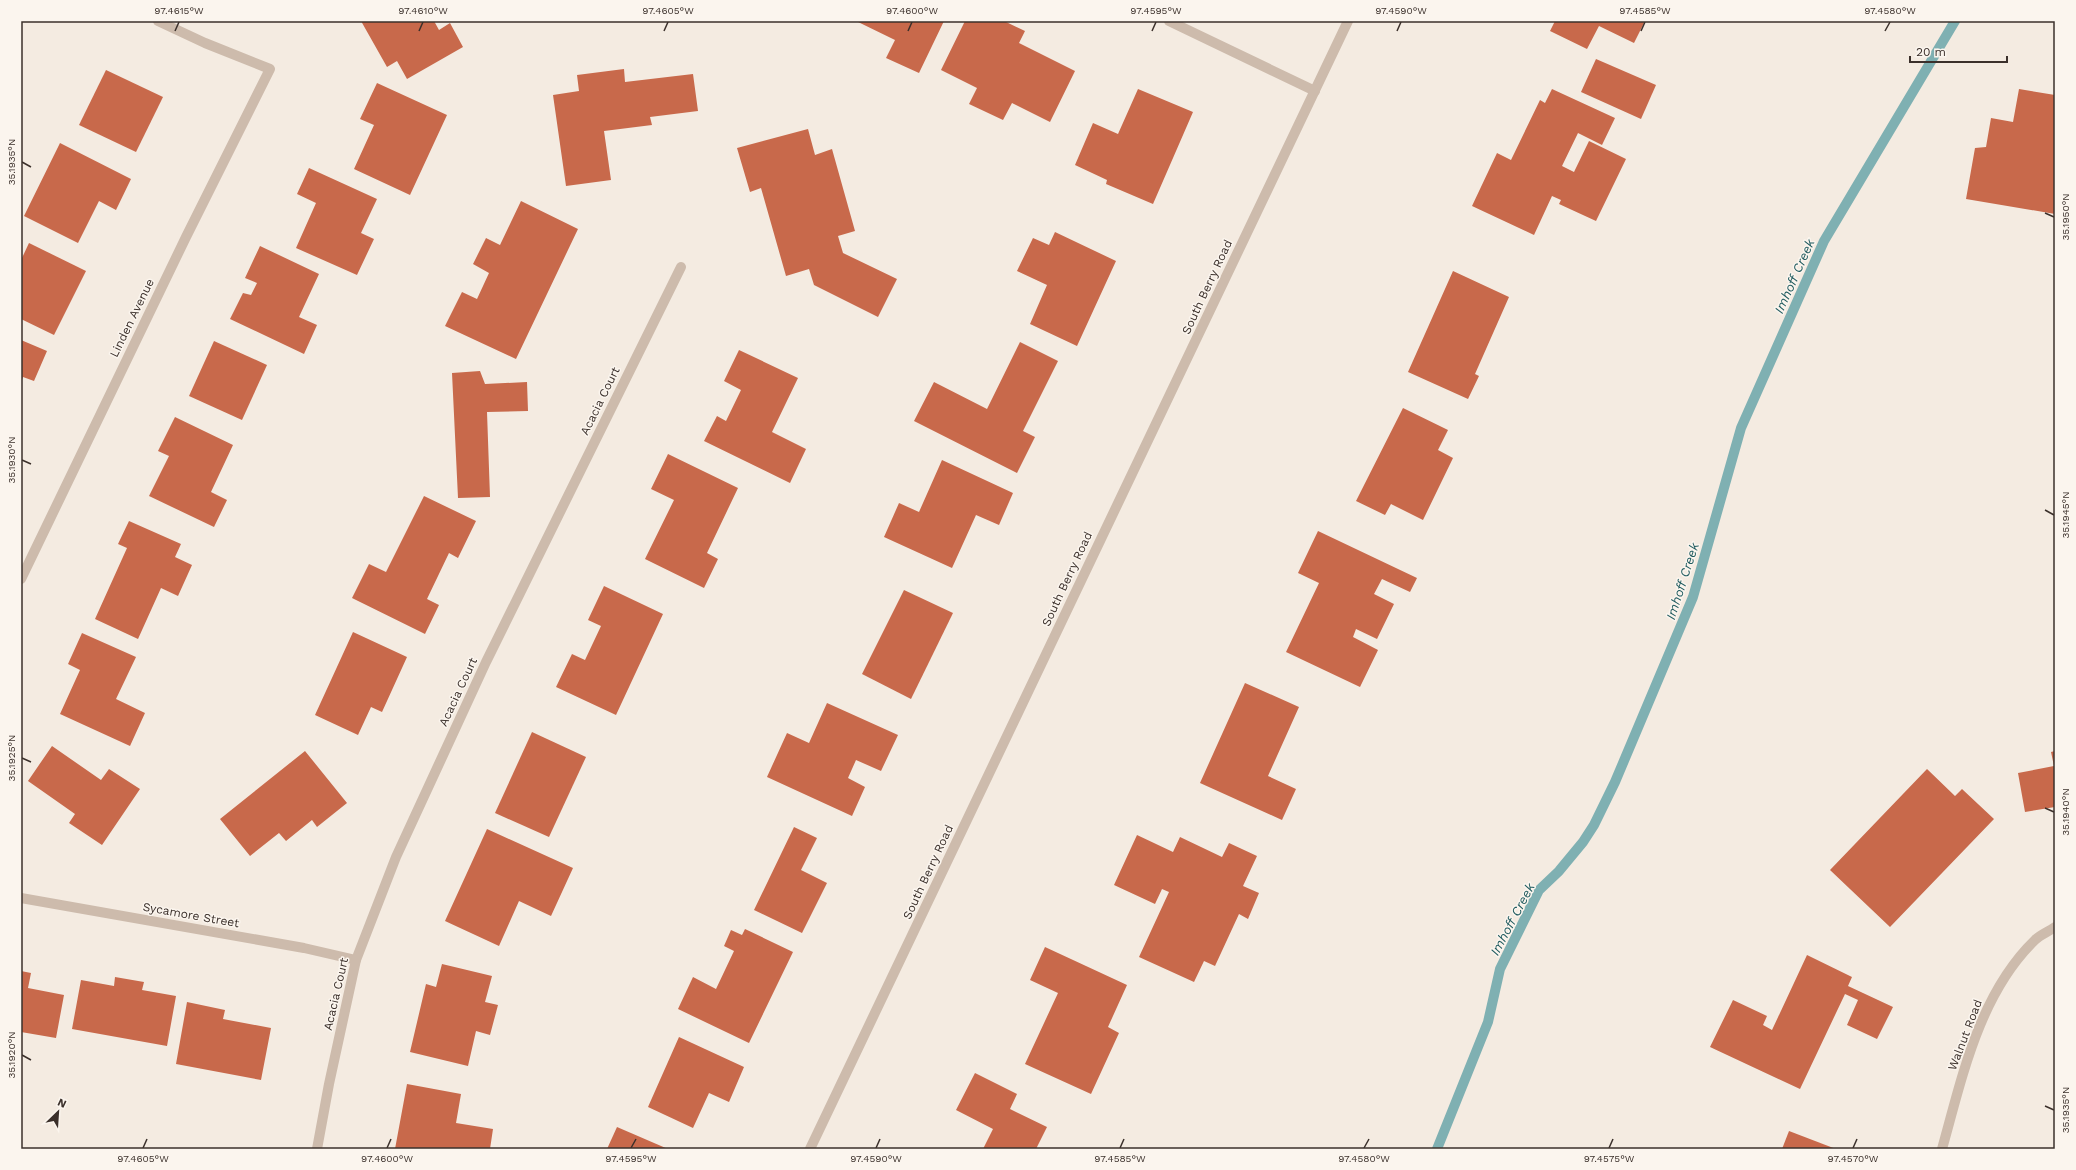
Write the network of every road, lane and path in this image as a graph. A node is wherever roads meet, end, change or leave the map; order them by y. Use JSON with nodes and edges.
{"nodes":[{"id":1,"x":158,"y":21,"type":"edge"},
{"id":2,"x":1169,"y":21,"type":"edge"},
{"id":3,"x":1348,"y":21,"type":"edge"},
{"id":4,"x":1315,"y":91,"type":"junction"},
{"id":5,"x":681,"y":267,"type":"dead end"},
{"id":6,"x":21,"y":579,"type":"edge"},
{"id":7,"x":21,"y":898,"type":"edge"},
{"id":8,"x":2055,"y":928,"type":"edge"},
{"id":9,"x":356,"y":960,"type":"junction"},
{"id":10,"x":317,"y":1149,"type":"edge"},
{"id":11,"x":810,"y":1149,"type":"edge"},
{"id":12,"x":1942,"y":1149,"type":"edge"}],
"edges":[{"from":1,"to":6,"type":"street","name":"Linden Avenue"},
{"from":2,"to":4,"type":"street"},
{"from":3,"to":4,"type":"street","name":"South Berry Road"},
{"from":4,"to":11,"type":"street","name":"South Berry Road"},
{"from":5,"to":9,"type":"street","name":"Acacia Court"},
{"from":7,"to":9,"type":"street","name":"Sycamore Street"},
{"from":8,"to":12,"type":"street","name":"Walnut Road"},
{"from":9,"to":10,"type":"street","name":"Acacia Court"}]}
